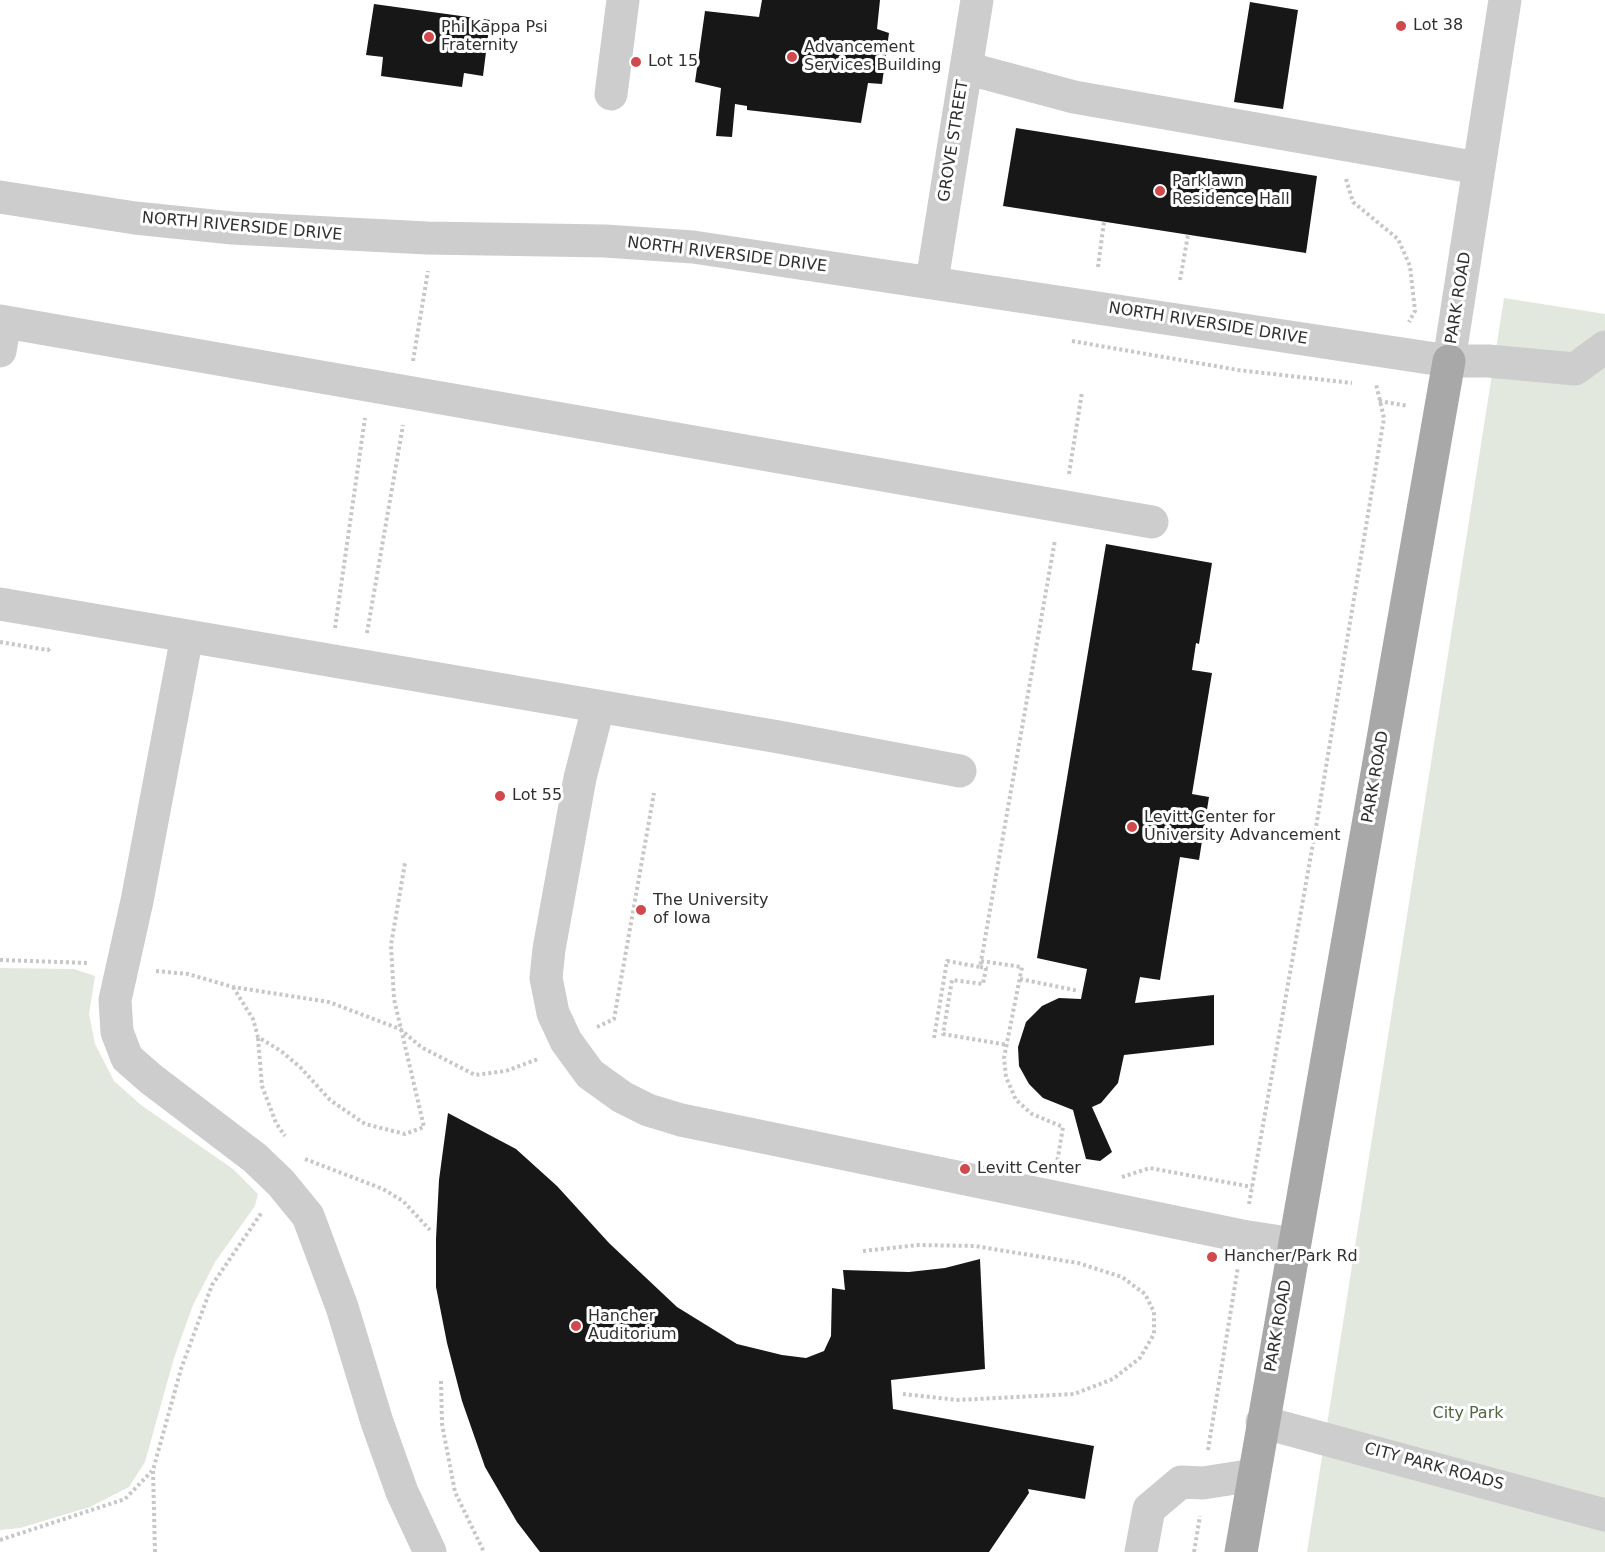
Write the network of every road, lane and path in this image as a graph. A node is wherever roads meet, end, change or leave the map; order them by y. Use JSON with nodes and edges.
{"nodes":[{"id":1,"x":623,"y":0,"type":"edge"},
{"id":2,"x":977,"y":0,"type":"edge"},
{"id":3,"x":1504,"y":0,"type":"edge"},
{"id":4,"x":966,"y":68,"type":"junction"},
{"id":5,"x":611,"y":93,"type":"dead end"},
{"id":6,"x":1342,"y":146,"type":"junction"},
{"id":7,"x":1478,"y":168,"type":"junction"},
{"id":8,"x":0,"y":197,"type":"edge"},
{"id":9,"x":1104,"y":222,"type":"dead end"},
{"id":10,"x":1188,"y":235,"type":"dead end"},
{"id":11,"x":420,"y":267,"type":"dead end"},
{"id":12,"x":1098,"y":267,"type":"dead end"},
{"id":13,"x":1180,"y":280,"type":"dead end"},
{"id":14,"x":932,"y":282,"type":"junction"},
{"id":15,"x":2,"y":332,"type":"edge"},
{"id":16,"x":1067,"y":339,"type":"dead end"},
{"id":17,"x":1605,"y":347,"type":"edge"},
{"id":18,"x":1392,"y":352,"type":"junction"},
{"id":19,"x":1449,"y":361,"type":"junction"},
{"id":20,"x":1590,"y":370,"type":"edge"},
{"id":21,"x":1376,"y":386,"type":"junction"},
{"id":22,"x":1082,"y":392,"type":"dead end"},
{"id":23,"x":408,"y":393,"type":"junction"},
{"id":24,"x":366,"y":414,"type":"dead end"},
{"id":25,"x":1062,"y":507,"type":"junction"},
{"id":26,"x":1152,"y":522,"type":"dead end"},
{"id":27,"x":0,"y":604,"type":"edge"},
{"id":28,"x":187,"y":636,"type":"junction"},
{"id":29,"x":0,"y":642,"type":"edge"},
{"id":30,"x":48,"y":650,"type":"dead end"},
{"id":31,"x":346,"y":664,"type":"junction"},
{"id":32,"x":598,"y":708,"type":"junction"},
{"id":33,"x":960,"y":771,"type":"dead end"},
{"id":34,"x":654,"y":793,"type":"dead end"},
{"id":35,"x":405,"y":863,"type":"dead end"},
{"id":36,"x":981,"y":961,"type":"junction"},
{"id":37,"x":980,"y":967,"type":"junction"},
{"id":38,"x":1020,"y":979,"type":"junction"},
{"id":39,"x":233,"y":987,"type":"dead end"},
{"id":40,"x":1079,"y":991,"type":"dead end"},
{"id":41,"x":593,"y":1028,"type":"dead end"},
{"id":42,"x":258,"y":1037,"type":"junction"},
{"id":43,"x":934,"y":1038,"type":"dead end"},
{"id":44,"x":1008,"y":1045,"type":"junction"},
{"id":45,"x":287,"y":1139,"type":"dead end"},
{"id":46,"x":1056,"y":1164,"type":"dead end"},
{"id":47,"x":281,"y":1183,"type":"junction"},
{"id":48,"x":430,"y":1230,"type":"dead end"},
{"id":49,"x":1242,"y":1236,"type":"junction"},
{"id":50,"x":1294,"y":1244,"type":"junction"},
{"id":51,"x":863,"y":1251,"type":"dead end"},
{"id":52,"x":441,"y":1381,"type":"dead end"},
{"id":53,"x":903,"y":1394,"type":"dead end"},
{"id":54,"x":1262,"y":1422,"type":"junction"},
{"id":55,"x":153,"y":1470,"type":"junction"},
{"id":56,"x":1254,"y":1474,"type":"junction"},
{"id":57,"x":1203,"y":1483,"type":"junction"},
{"id":58,"x":1605,"y":1515,"type":"edge"},
{"id":59,"x":0,"y":1540,"type":"edge"},
{"id":60,"x":155,"y":1552,"type":"edge"},
{"id":61,"x":430,"y":1552,"type":"edge"},
{"id":62,"x":484,"y":1552,"type":"edge"},
{"id":63,"x":1141,"y":1552,"type":"edge"},
{"id":64,"x":1194,"y":1552,"type":"edge"},
{"id":65,"x":1241,"y":1552,"type":"edge"}],
"edges":[{"from":1,"to":5,"type":"street"},
{"from":2,"to":4,"type":"street","name":"GROVE STREET"},
{"from":3,"to":7,"type":"street","name":"PARK ROAD"},
{"from":4,"to":6,"type":"street"},
{"from":4,"to":14,"type":"street","name":"GROVE STREET"},
{"from":6,"to":7,"type":"street"},
{"from":6,"to":18,"type":"path"},
{"from":7,"to":19,"type":"street","name":"PARK ROAD"},
{"from":8,"to":14,"type":"street","name":"NORTH RIVERSIDE DRIVE"},
{"from":9,"to":12,"type":"path"},
{"from":10,"to":13,"type":"path"},
{"from":11,"to":23,"type":"path"},
{"from":14,"to":18,"type":"street","name":"NORTH RIVERSIDE DRIVE"},
{"from":15,"to":23,"type":"street"},
{"from":16,"to":21,"type":"path"},
{"from":17,"to":20,"type":"street"},
{"from":18,"to":19,"type":"street","name":"NORTH RIVERSIDE DRIVE"},
{"from":18,"to":21,"type":"path"},
{"from":19,"to":20,"type":"street","name":"NORTH RIVERSIDE DRIVE"},
{"from":19,"to":50,"type":"main road","name":"PARK ROAD"},
{"from":21,"to":49,"type":"path"},
{"from":22,"to":25,"type":"path"},
{"from":23,"to":25,"type":"street"},
{"from":23,"to":31,"type":"path"},
{"from":24,"to":31,"type":"path"},
{"from":25,"to":26,"type":"street"},
{"from":25,"to":36,"type":"path"},
{"from":27,"to":28,"type":"street"},
{"from":28,"to":31,"type":"street"},
{"from":28,"to":47,"type":"street"},
{"from":29,"to":30,"type":"path"},
{"from":31,"to":32,"type":"street"},
{"from":32,"to":33,"type":"street"},
{"from":32,"to":49,"type":"street"},
{"from":34,"to":41,"type":"path"},
{"from":35,"to":42,"type":"path"},
{"from":36,"to":37,"type":"path"},
{"from":36,"to":38,"type":"path"},
{"from":37,"to":43,"type":"path"},
{"from":37,"to":44,"type":"path"},
{"from":38,"to":40,"type":"path"},
{"from":38,"to":44,"type":"path"},
{"from":39,"to":42,"type":"path"},
{"from":42,"to":45,"type":"path"},
{"from":44,"to":46,"type":"path"},
{"from":47,"to":48,"type":"path"},
{"from":47,"to":55,"type":"path"},
{"from":47,"to":61,"type":"street"},
{"from":49,"to":50,"type":"street"},
{"from":49,"to":57,"type":"path"},
{"from":50,"to":54,"type":"main road","name":"PARK ROAD"},
{"from":51,"to":53,"type":"path"},
{"from":52,"to":62,"type":"path"},
{"from":54,"to":56,"type":"main road","name":"PARK ROAD"},
{"from":54,"to":58,"type":"street","name":"CITY PARK ROADS"},
{"from":55,"to":59,"type":"path"},
{"from":55,"to":60,"type":"path"},
{"from":56,"to":57,"type":"street"},
{"from":56,"to":65,"type":"main road","name":"PARK ROAD"},
{"from":57,"to":63,"type":"street"},
{"from":57,"to":64,"type":"path"}]}
